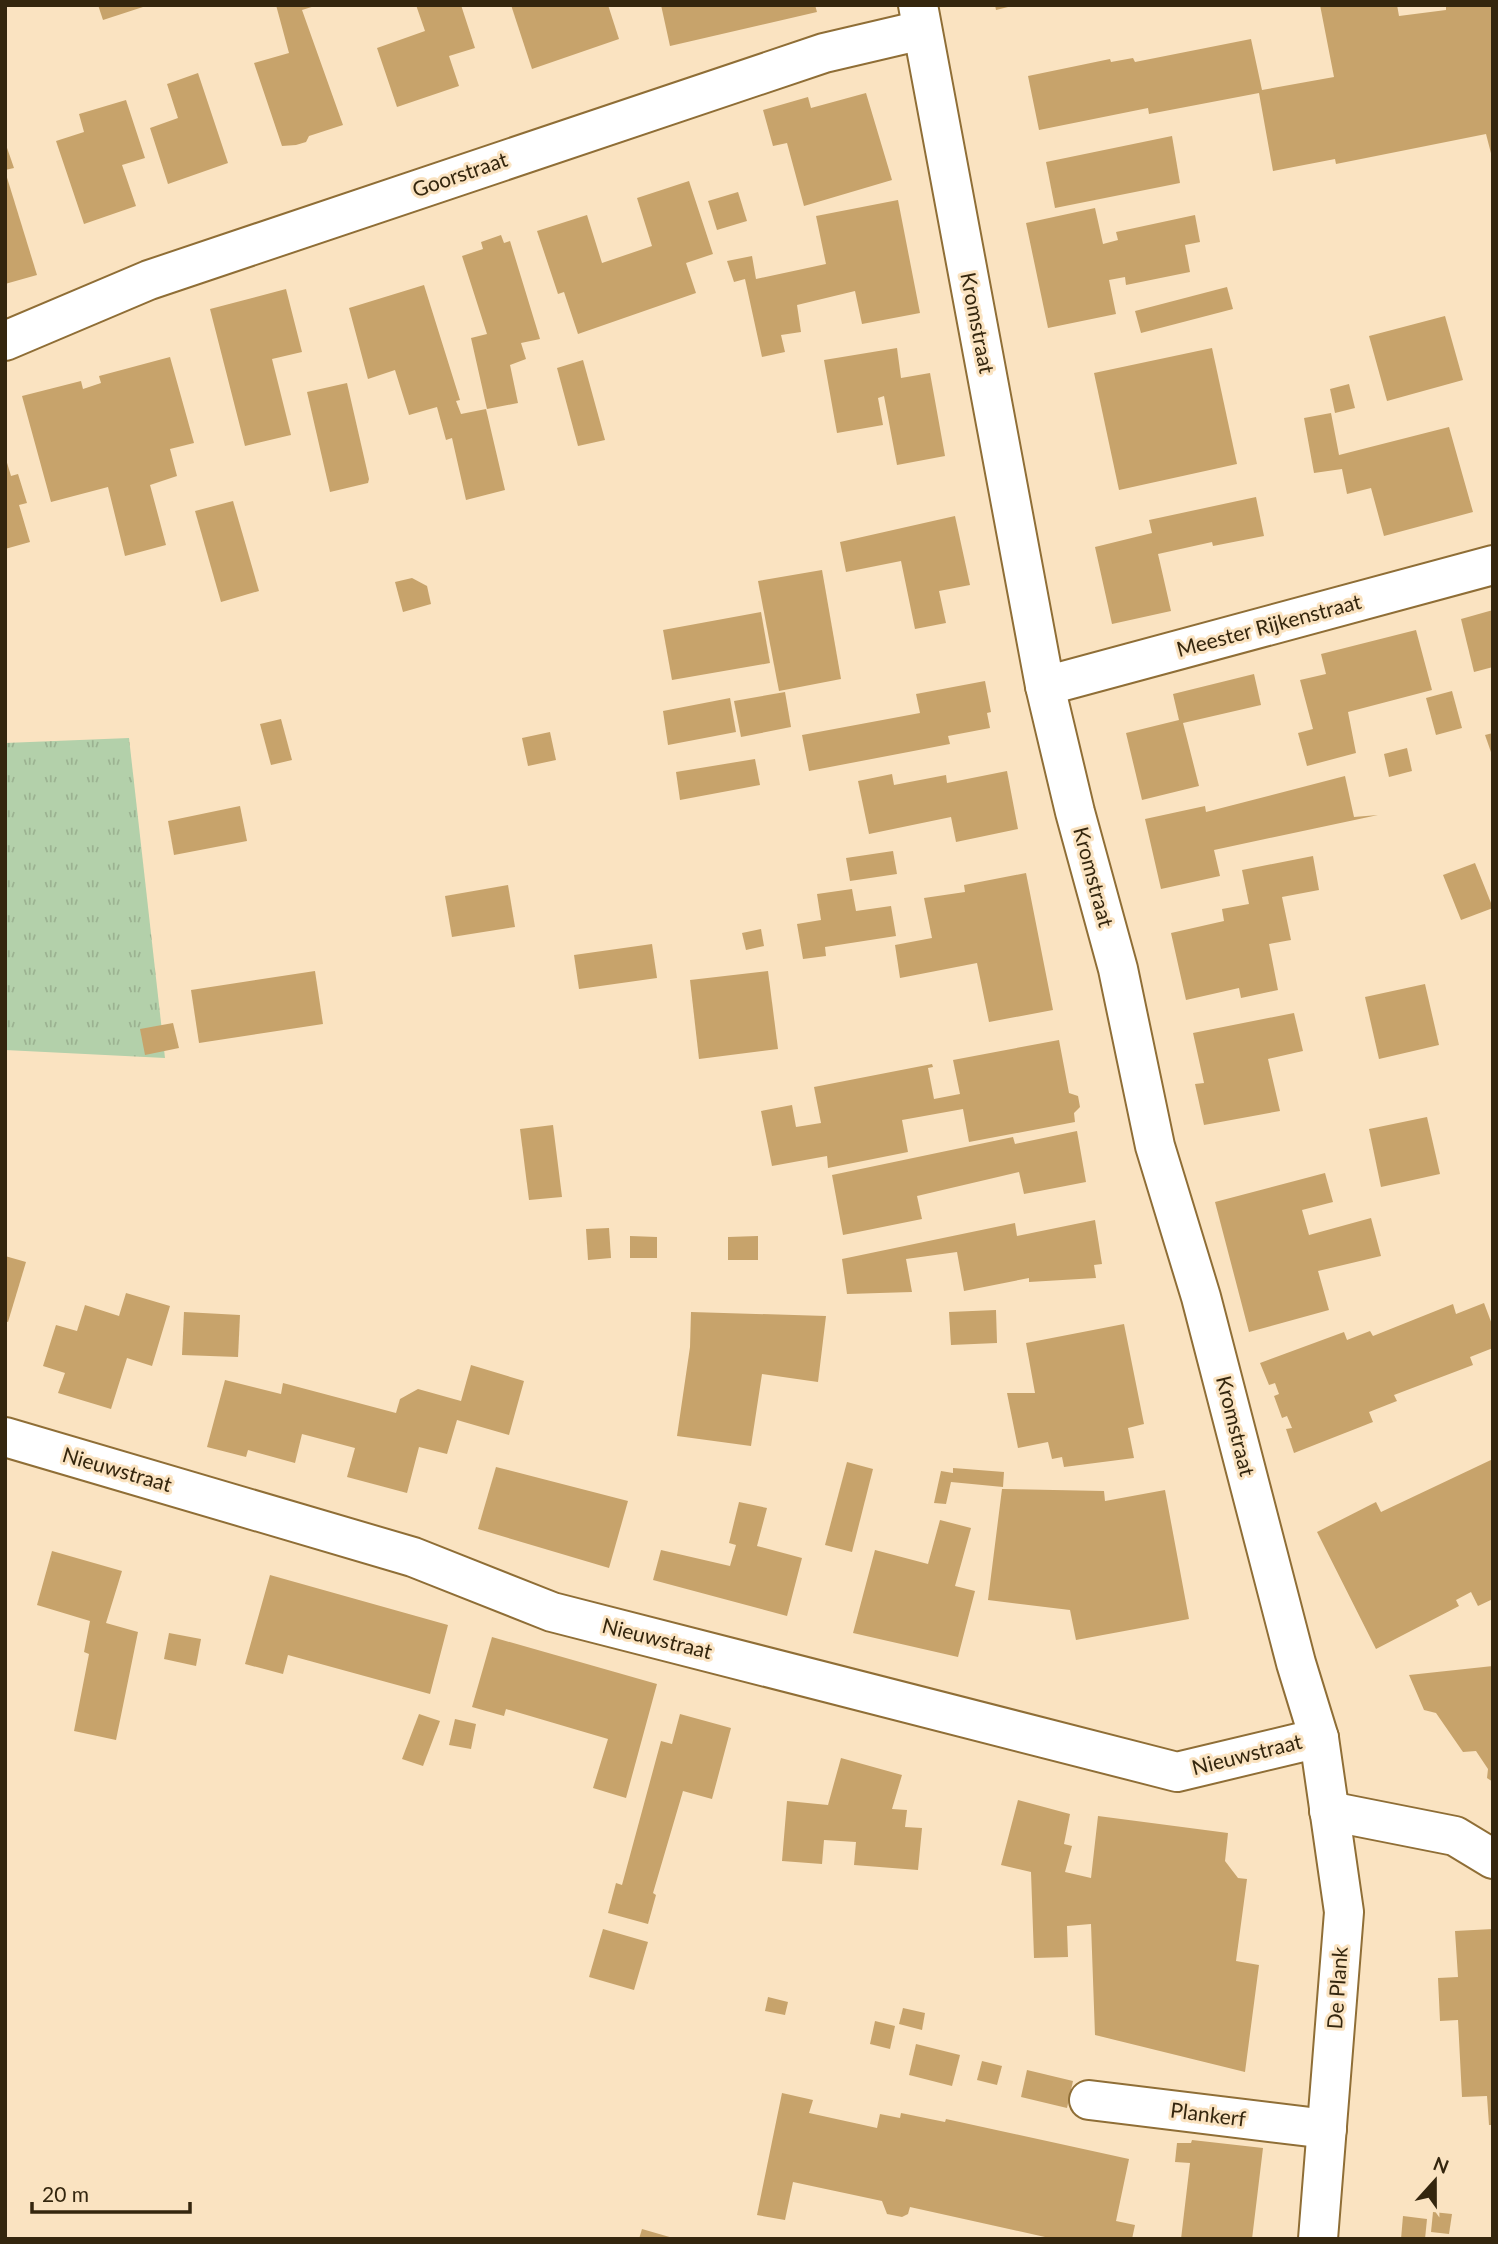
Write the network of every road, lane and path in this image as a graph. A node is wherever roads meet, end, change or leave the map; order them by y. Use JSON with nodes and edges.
{"nodes":[{"id":1,"x":920,"y":17,"type":"edge"},
{"id":2,"x":5,"y":341,"type":"edge"},
{"id":3,"x":1493,"y":565,"type":"edge"},
{"id":4,"x":1045,"y":687,"type":"junction"},
{"id":5,"x":5,"y":1437,"type":"edge"},
{"id":6,"x":1319,"y":1738,"type":"junction"},
{"id":7,"x":1329,"y":1811,"type":"junction"},
{"id":8,"x":1493,"y":1859,"type":"edge"},
{"id":9,"x":1089,"y":2101,"type":"dead end"},
{"id":10,"x":1327,"y":2129,"type":"junction"},
{"id":11,"x":1318,"y":2239,"type":"edge"}],
"edges":[{"from":1,"to":2,"type":"street","name":"Goorstraat"},
{"from":1,"to":4,"type":"street","name":"Kromstraat"},
{"from":3,"to":4,"type":"street","name":"Meester Rijkenstraat"},
{"from":4,"to":6,"type":"street","name":"Kromstraat"},
{"from":5,"to":6,"type":"street","name":"Nieuwstraat"},
{"from":6,"to":7,"type":"street","name":"De Plank"},
{"from":7,"to":8,"type":"street"},
{"from":7,"to":10,"type":"street","name":"De Plank"},
{"from":9,"to":10,"type":"street","name":"Plankerf"},
{"from":10,"to":11,"type":"street","name":"De Plank"}]}
